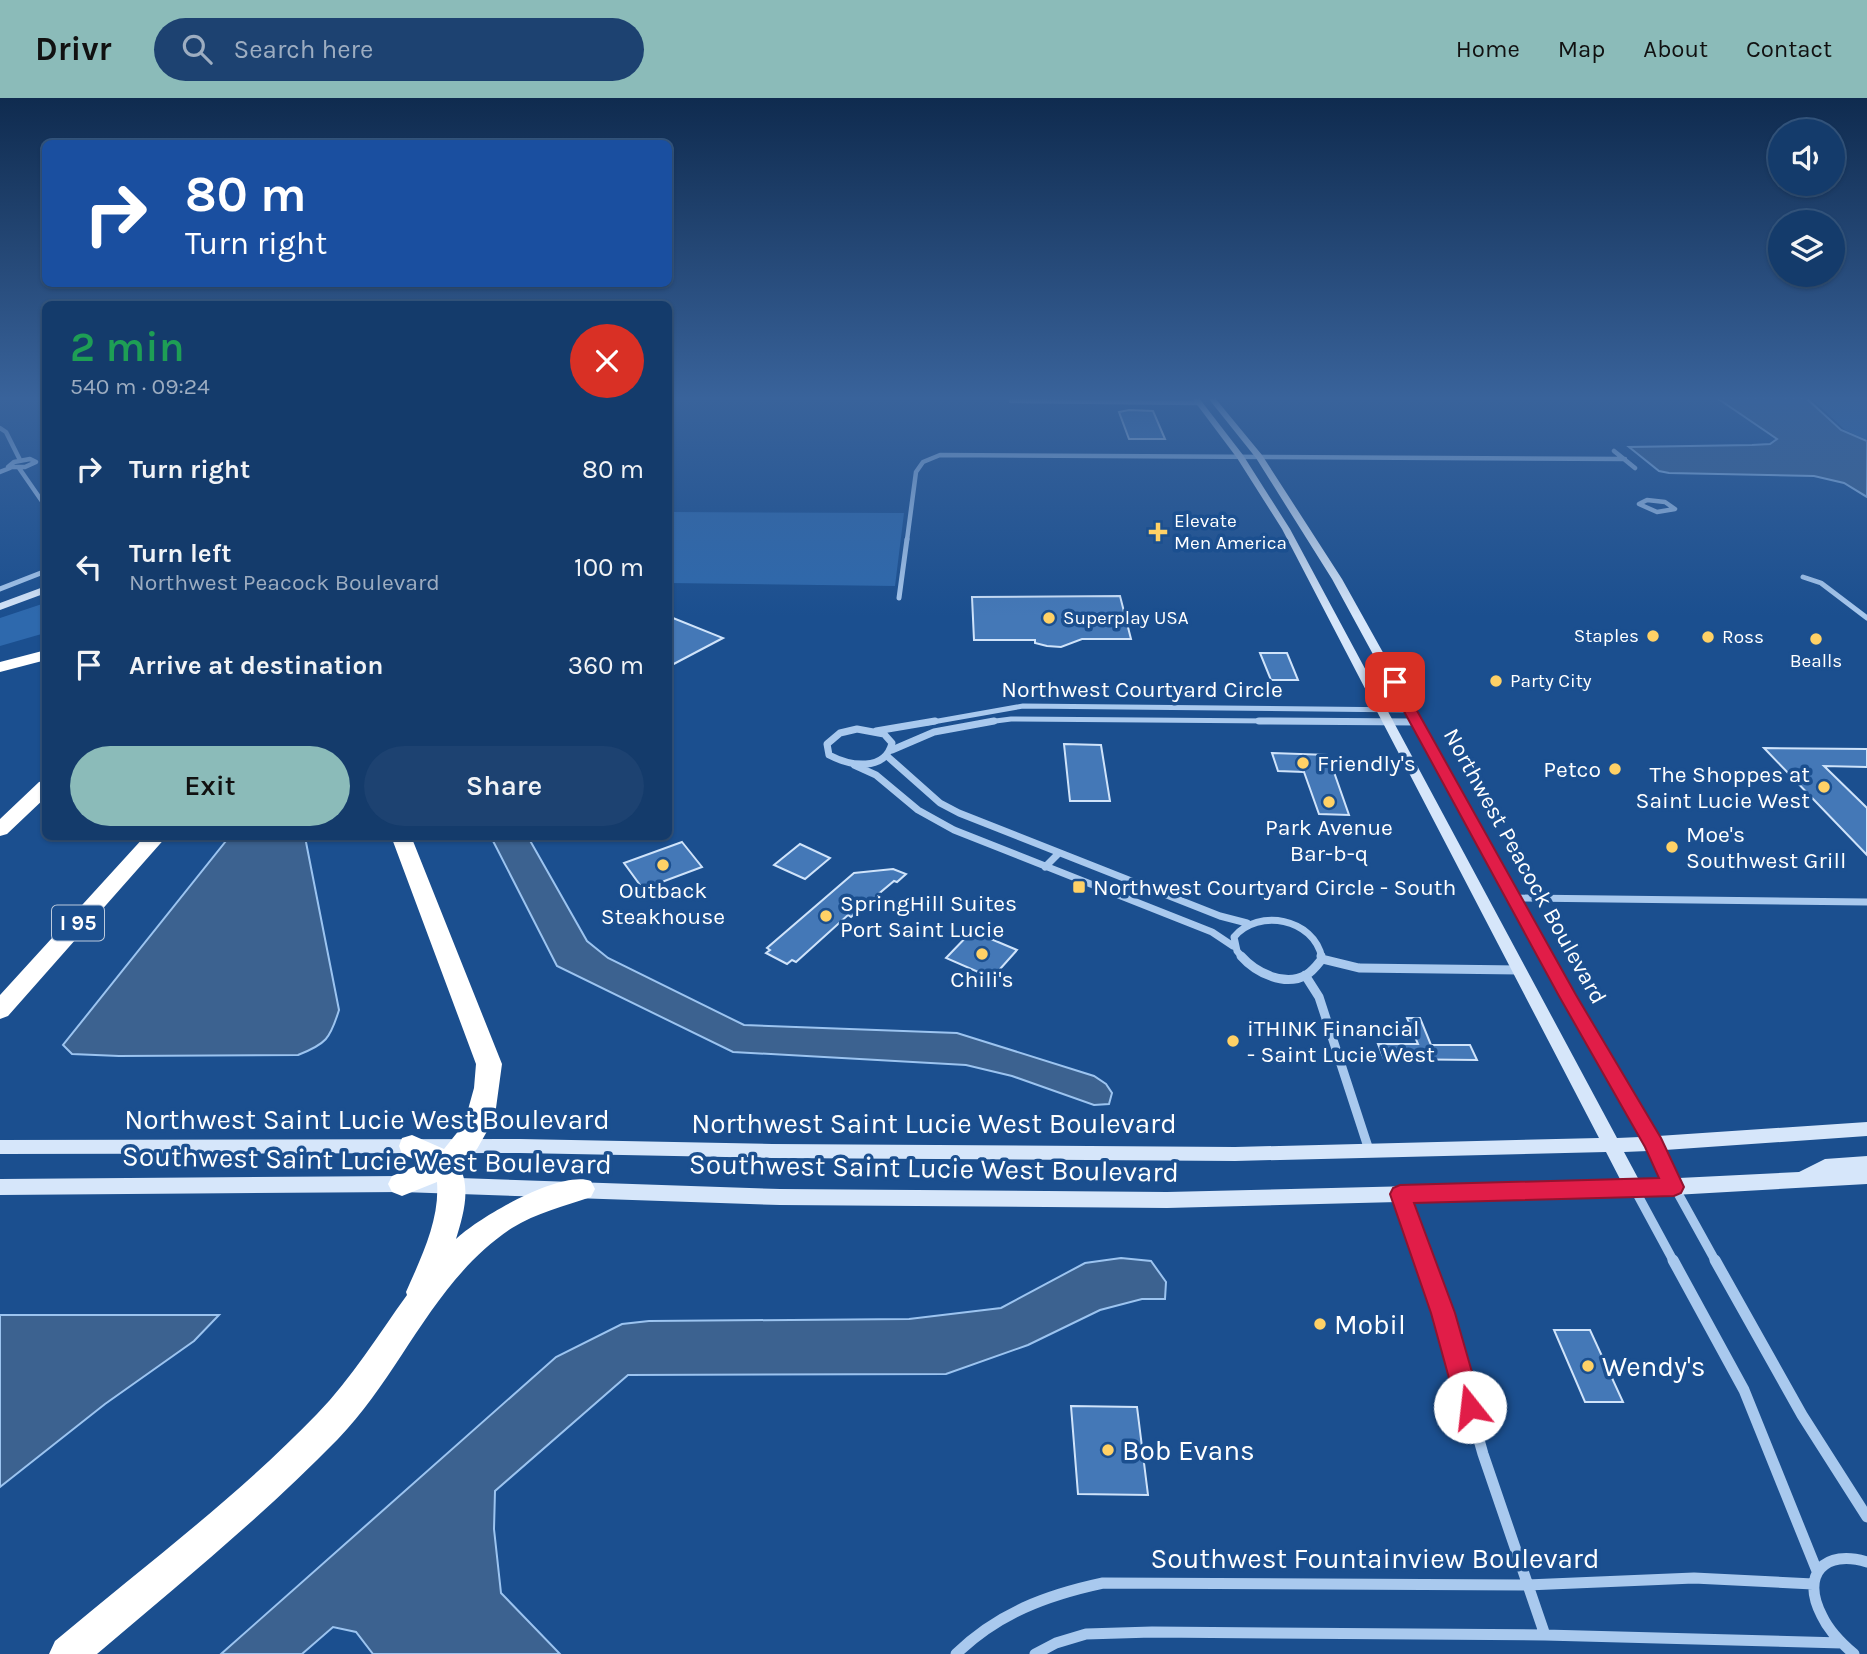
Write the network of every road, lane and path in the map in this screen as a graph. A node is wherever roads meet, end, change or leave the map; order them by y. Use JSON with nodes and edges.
{"nodes":[{"id":1,"x":21,"y":471,"type":"edge"},
{"id":2,"x":916,"y":471,"type":"edge"},
{"id":3,"x":1249,"y":471,"type":"edge"},
{"id":4,"x":1268,"y":471,"type":"edge"},
{"id":5,"x":42,"y":501,"type":"edge"},
{"id":6,"x":1666,"y":512,"type":"joint"},
{"id":7,"x":42,"y":573,"type":"edge"},
{"id":8,"x":1803,"y":576,"type":"dead end"},
{"id":9,"x":0,"y":589,"type":"edge"},
{"id":10,"x":42,"y":591,"type":"edge"},
{"id":11,"x":898,"y":597,"type":"dead end"},
{"id":12,"x":0,"y":607,"type":"edge"},
{"id":13,"x":1867,"y":618,"type":"edge"},
{"id":14,"x":42,"y":656,"type":"edge"},
{"id":15,"x":0,"y":667,"type":"edge"},
{"id":16,"x":1224,"y":708,"type":"junction"},
{"id":17,"x":1386,"y":716,"type":"junction"},
{"id":18,"x":1414,"y":716,"type":"junction"},
{"id":19,"x":1228,"y":720,"type":"junction"},
{"id":20,"x":876,"y":731,"type":"junction"},
{"id":21,"x":890,"y":753,"type":"junction"},
{"id":22,"x":854,"y":765,"type":"junction"},
{"id":23,"x":42,"y":790,"type":"edge"},
{"id":24,"x":0,"y":830,"type":"edge"},
{"id":25,"x":153,"y":840,"type":"edge"},
{"id":26,"x":403,"y":840,"type":"edge"},
{"id":27,"x":1059,"y":853,"type":"junction"},
{"id":28,"x":1045,"y":867,"type":"junction"},
{"id":29,"x":1514,"y":898,"type":"junction"},
{"id":30,"x":1867,"y":902,"type":"edge"},
{"id":31,"x":1247,"y":923,"type":"junction"},
{"id":32,"x":1233,"y":946,"type":"junction"},
{"id":33,"x":1322,"y":959,"type":"junction"},
{"id":34,"x":1519,"y":970,"type":"junction"},
{"id":35,"x":1304,"y":975,"type":"junction"},
{"id":36,"x":0,"y":1010,"type":"edge"},
{"id":37,"x":1867,"y":1129,"type":"edge"},
{"id":38,"x":1653,"y":1144,"type":"junction"},
{"id":39,"x":1611,"y":1145,"type":"junction"},
{"id":40,"x":412,"y":1146,"type":"junction"},
{"id":41,"x":467,"y":1146,"type":"junction"},
{"id":42,"x":0,"y":1147,"type":"edge"},
{"id":43,"x":1369,"y":1150,"type":"junction"},
{"id":44,"x":1867,"y":1163,"type":"edge"},
{"id":45,"x":448,"y":1175,"type":"junction"},
{"id":46,"x":1867,"y":1176,"type":"edge"},
{"id":47,"x":1800,"y":1181,"type":"junction"},
{"id":48,"x":401,"y":1184,"type":"joint"},
{"id":49,"x":0,"y":1187,"type":"edge"},
{"id":50,"x":1674,"y":1187,"type":"junction"},
{"id":51,"x":1634,"y":1188,"type":"junction"},
{"id":52,"x":581,"y":1189,"type":"junction"},
{"id":53,"x":1400,"y":1194,"type":"junction"},
{"id":54,"x":417,"y":1304,"type":"junction"},
{"id":55,"x":1867,"y":1517,"type":"edge"},
{"id":56,"x":1867,"y":1562,"type":"edge"},
{"id":57,"x":1817,"y":1571,"type":"junction"},
{"id":58,"x":1813,"y":1584,"type":"junction"},
{"id":59,"x":1527,"y":1585,"type":"junction"},
{"id":60,"x":1545,"y":1635,"type":"junction"},
{"id":61,"x":1842,"y":1643,"type":"junction"},
{"id":62,"x":68,"y":1654,"type":"edge"},
{"id":63,"x":957,"y":1654,"type":"edge"},
{"id":64,"x":1035,"y":1654,"type":"edge"},
{"id":65,"x":1854,"y":1654,"type":"edge"}],
"edges":[{"from":1,"to":5,"type":"street"},
{"from":2,"to":11,"type":"street"},
{"from":3,"to":17,"type":"street"},
{"from":4,"to":18,"type":"street","name":"Northwest Peacock Boulevard"},
{"from":6,"to":6,"type":"street"},
{"from":7,"to":9,"type":"street"},
{"from":8,"to":13,"type":"street"},
{"from":10,"to":12,"type":"street"},
{"from":14,"to":15,"type":"highway"},
{"from":16,"to":17,"type":"street","name":"Northwest Courtyard Circle"},
{"from":16,"to":19,"type":"street"},
{"from":16,"to":20,"type":"street","name":"Northwest Courtyard Circle"},
{"from":17,"to":18,"type":"street","name":"Northwest Courtyard Circle"},
{"from":17,"to":18,"type":"street","name":"Northwest Courtyard Circle"},
{"from":17,"to":19,"type":"street","name":"Northwest Courtyard Circle"},
{"from":17,"to":34,"type":"street"},
{"from":18,"to":29,"type":"street","name":"Northwest Peacock Boulevard"},
{"from":19,"to":21,"type":"street","name":"Northwest Courtyard Circle"},
{"from":20,"to":21,"type":"street"},
{"from":20,"to":22,"type":"street","name":"Northwest Courtyard Circle"},
{"from":21,"to":22,"type":"street","name":"Northwest Courtyard Circle"},
{"from":21,"to":27,"type":"street"},
{"from":22,"to":28,"type":"street"},
{"from":23,"to":24,"type":"highway"},
{"from":25,"to":36,"type":"highway","number":"I 95"},
{"from":26,"to":41,"type":"highway"},
{"from":27,"to":28,"type":"street"},
{"from":27,"to":31,"type":"street"},
{"from":28,"to":32,"type":"street"},
{"from":29,"to":30,"type":"street"},
{"from":29,"to":38,"type":"street","name":"Northwest Peacock Boulevard"},
{"from":31,"to":32,"type":"street"},
{"from":31,"to":33,"type":"street"},
{"from":32,"to":35,"type":"street"},
{"from":33,"to":34,"type":"street"},
{"from":33,"to":35,"type":"street"},
{"from":34,"to":39,"type":"street"},
{"from":35,"to":43,"type":"street"},
{"from":37,"to":38,"type":"street","name":"Northwest Saint Lucie West Boulevard"},
{"from":38,"to":39,"type":"street","name":"Northwest Saint Lucie West Boulevard"},
{"from":38,"to":50,"type":"street","name":"Northwest Peacock Boulevard"},
{"from":39,"to":43,"type":"street","name":"Northwest Saint Lucie West Boulevard"},
{"from":39,"to":51,"type":"street"},
{"from":40,"to":41,"type":"street","name":"Northwest Saint Lucie West Boulevard"},
{"from":40,"to":42,"type":"street","name":"Northwest Saint Lucie West Boulevard"},
{"from":40,"to":45,"type":"highway"},
{"from":41,"to":43,"type":"street","name":"Northwest Saint Lucie West Boulevard"},
{"from":41,"to":45,"type":"highway"},
{"from":44,"to":47,"type":"street"},
{"from":45,"to":48,"type":"highway"},
{"from":45,"to":52,"type":"street","name":"Southwest Saint Lucie West Boulevard"},
{"from":45,"to":54,"type":"highway"},
{"from":46,"to":47,"type":"street","name":"Southwest Saint Lucie West Boulevard"},
{"from":47,"to":50,"type":"street","name":"Southwest Saint Lucie West Boulevard"},
{"from":48,"to":49,"type":"street","name":"Southwest Saint Lucie West Boulevard"},
{"from":50,"to":51,"type":"street","name":"Southwest Saint Lucie West Boulevard"},
{"from":50,"to":55,"type":"street"},
{"from":51,"to":53,"type":"street","name":"Southwest Saint Lucie West Boulevard"},
{"from":51,"to":57,"type":"street"},
{"from":52,"to":53,"type":"street","name":"Southwest Saint Lucie West Boulevard"},
{"from":52,"to":54,"type":"highway"},
{"from":53,"to":59,"type":"street"},
{"from":54,"to":62,"type":"highway"},
{"from":56,"to":57,"type":"street"},
{"from":57,"to":58,"type":"street"},
{"from":58,"to":59,"type":"street","name":"Southwest Fountainview Boulevard"},
{"from":58,"to":61,"type":"street"},
{"from":59,"to":60,"type":"street"},
{"from":59,"to":63,"type":"street","name":"Southwest Fountainview Boulevard"},
{"from":60,"to":61,"type":"street"},
{"from":60,"to":64,"type":"street"},
{"from":61,"to":65,"type":"street"}]}
